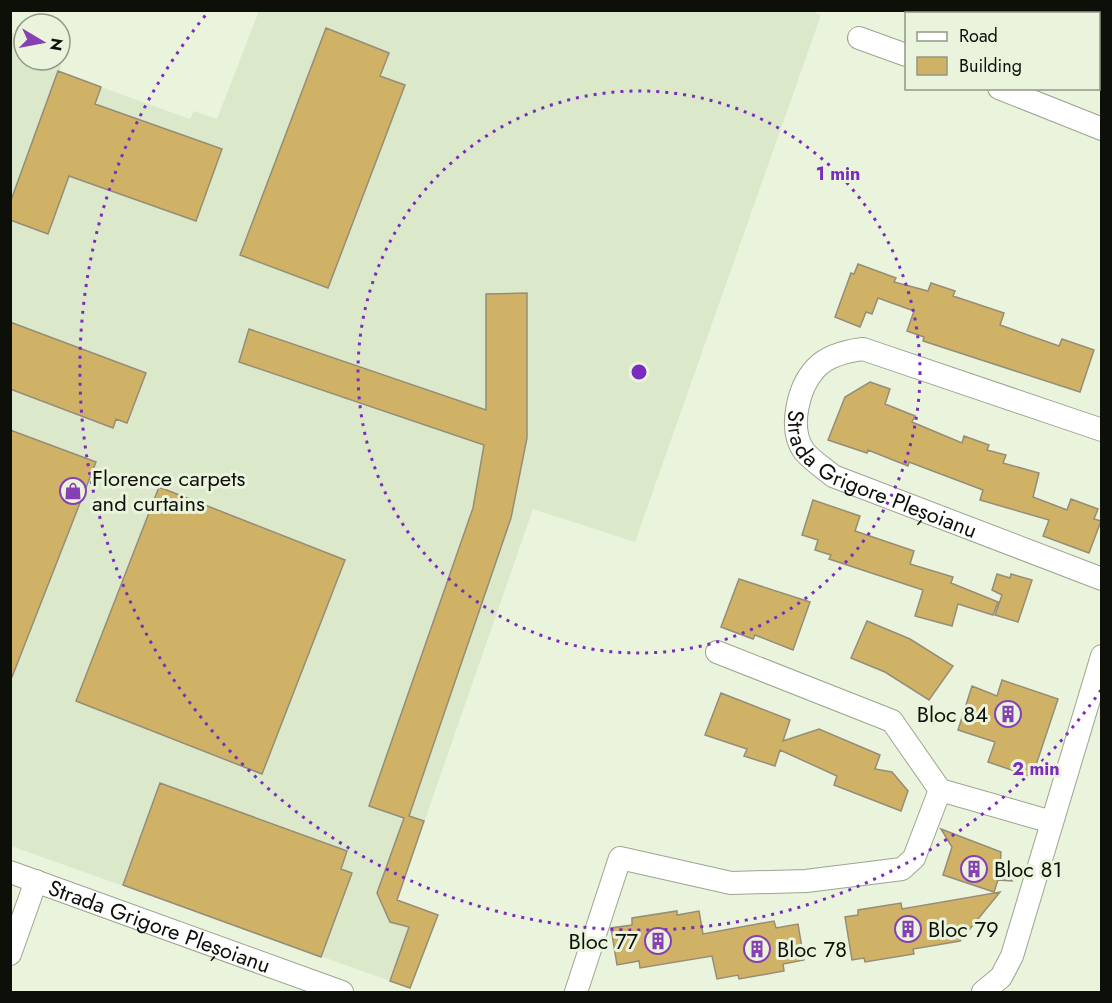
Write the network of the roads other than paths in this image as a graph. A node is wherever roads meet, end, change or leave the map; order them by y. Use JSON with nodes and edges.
{"nodes":[{"id":1,"x":859,"y":38,"type":"dead end"},
{"id":2,"x":905,"y":55,"type":"edge"},
{"id":3,"x":1004,"y":90,"type":"edge"},
{"id":4,"x":1101,"y":129,"type":"edge"},
{"id":5,"x":1101,"y":430,"type":"edge"},
{"id":6,"x":1101,"y":579,"type":"edge"},
{"id":7,"x":717,"y":652,"type":"dead end"},
{"id":8,"x":1101,"y":656,"type":"edge"},
{"id":9,"x":940,"y":790,"type":"junction"},
{"id":10,"x":1052,"y":822,"type":"junction"},
{"id":11,"x":10,"y":872,"type":"edge"},
{"id":12,"x":36,"y":881,"type":"junction"},
{"id":13,"x":10,"y":954,"type":"edge"},
{"id":14,"x":342,"y":993,"type":"edge"},
{"id":15,"x":576,"y":993,"type":"edge"},
{"id":16,"x":983,"y":993,"type":"edge"}],
"edges":[{"from":1,"to":2,"type":"street"},
{"from":3,"to":4,"type":"street"},
{"from":5,"to":6,"type":"street","name":"Strada Grigore Pleșoianu"},
{"from":7,"to":9,"type":"street"},
{"from":8,"to":10,"type":"street"},
{"from":9,"to":10,"type":"street"},
{"from":9,"to":15,"type":"street"},
{"from":10,"to":16,"type":"street"},
{"from":11,"to":12,"type":"street","name":"Strada Grigore Pleșoianu"},
{"from":12,"to":13,"type":"street"},
{"from":12,"to":14,"type":"street","name":"Strada Grigore Pleșoianu"}]}
